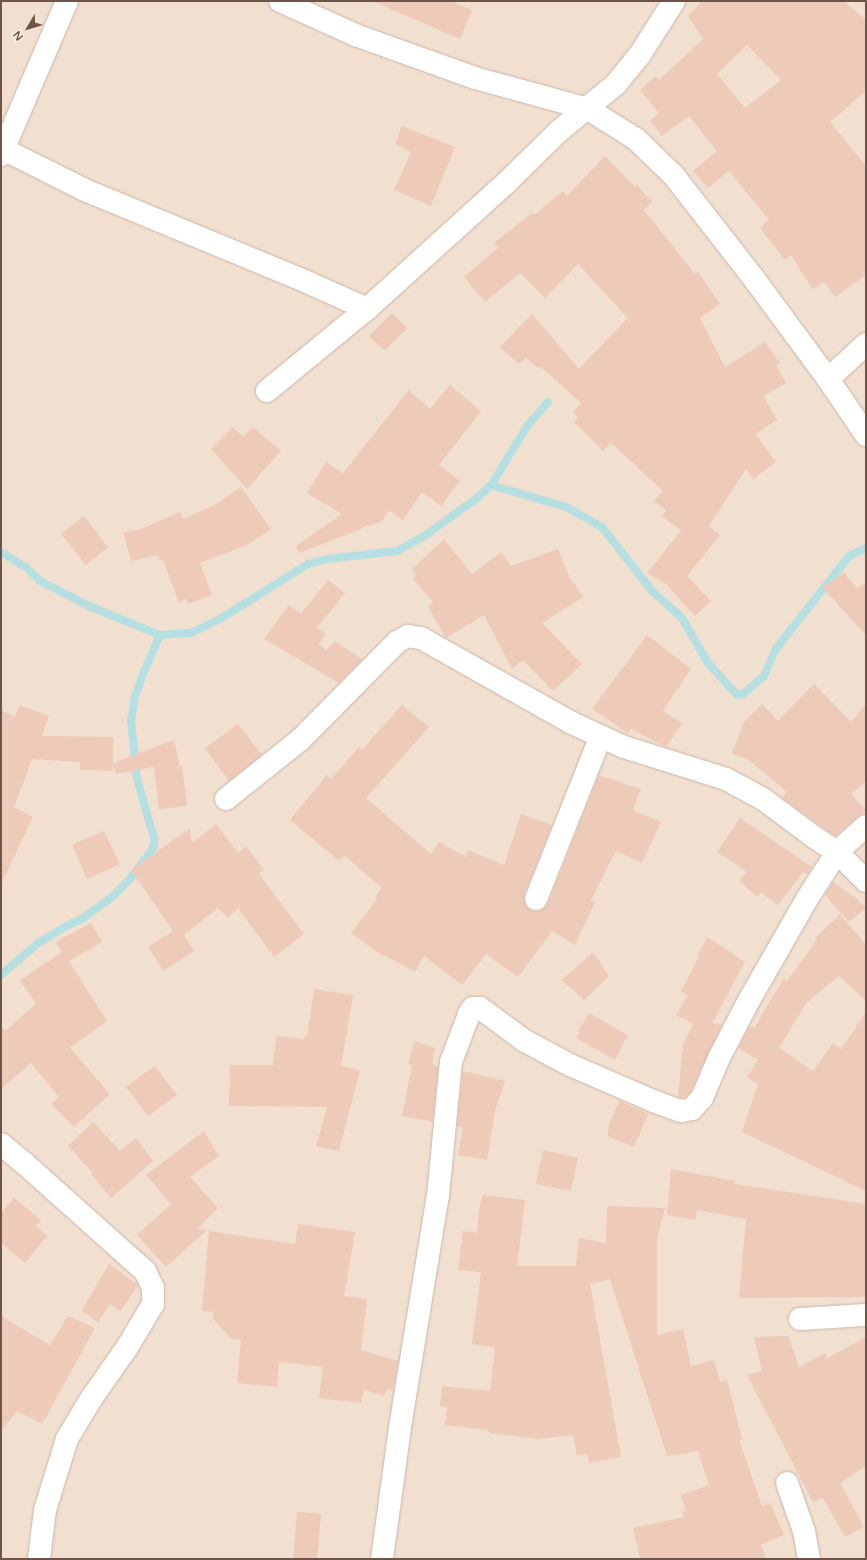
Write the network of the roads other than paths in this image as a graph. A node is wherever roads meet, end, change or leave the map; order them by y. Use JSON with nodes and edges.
{"nodes":[{"id":1,"x":67,"y":1,"type":"edge"},
{"id":2,"x":280,"y":1,"type":"edge"},
{"id":3,"x":674,"y":1,"type":"edge"},
{"id":4,"x":588,"y":109,"type":"junction"},
{"id":5,"x":2,"y":152,"type":"edge"},
{"id":6,"x":367,"y":309,"type":"junction"},
{"id":7,"x":866,"y":344,"type":"edge"},
{"id":8,"x":828,"y":379,"type":"junction"},
{"id":9,"x":267,"y":391,"type":"dead end"},
{"id":10,"x":866,"y":435,"type":"edge"},
{"id":11,"x":601,"y":736,"type":"junction"},
{"id":12,"x":226,"y":799,"type":"dead end"},
{"id":13,"x":866,"y":826,"type":"edge"},
{"id":14,"x":837,"y":852,"type":"junction"},
{"id":15,"x":866,"y":881,"type":"edge"},
{"id":16,"x":536,"y":900,"type":"dead end"},
{"id":17,"x":1,"y":1144,"type":"edge"},
{"id":18,"x":866,"y":1315,"type":"edge"},
{"id":19,"x":800,"y":1319,"type":"dead end"},
{"id":20,"x":787,"y":1483,"type":"dead end"},
{"id":21,"x":39,"y":1559,"type":"edge"},
{"id":22,"x":382,"y":1559,"type":"edge"},
{"id":23,"x":809,"y":1559,"type":"edge"}],
"edges":[{"from":1,"to":5,"type":"street"},
{"from":2,"to":4,"type":"street"},
{"from":3,"to":4,"type":"street"},
{"from":4,"to":6,"type":"street"},
{"from":4,"to":8,"type":"street"},
{"from":5,"to":6,"type":"street"},
{"from":6,"to":9,"type":"street"},
{"from":7,"to":8,"type":"street"},
{"from":8,"to":10,"type":"street"},
{"from":11,"to":12,"type":"street"},
{"from":11,"to":14,"type":"street"},
{"from":11,"to":16,"type":"street"},
{"from":13,"to":14,"type":"street"},
{"from":14,"to":15,"type":"street"},
{"from":14,"to":22,"type":"street"},
{"from":17,"to":21,"type":"street"},
{"from":18,"to":19,"type":"street"},
{"from":20,"to":23,"type":"street"}]}
